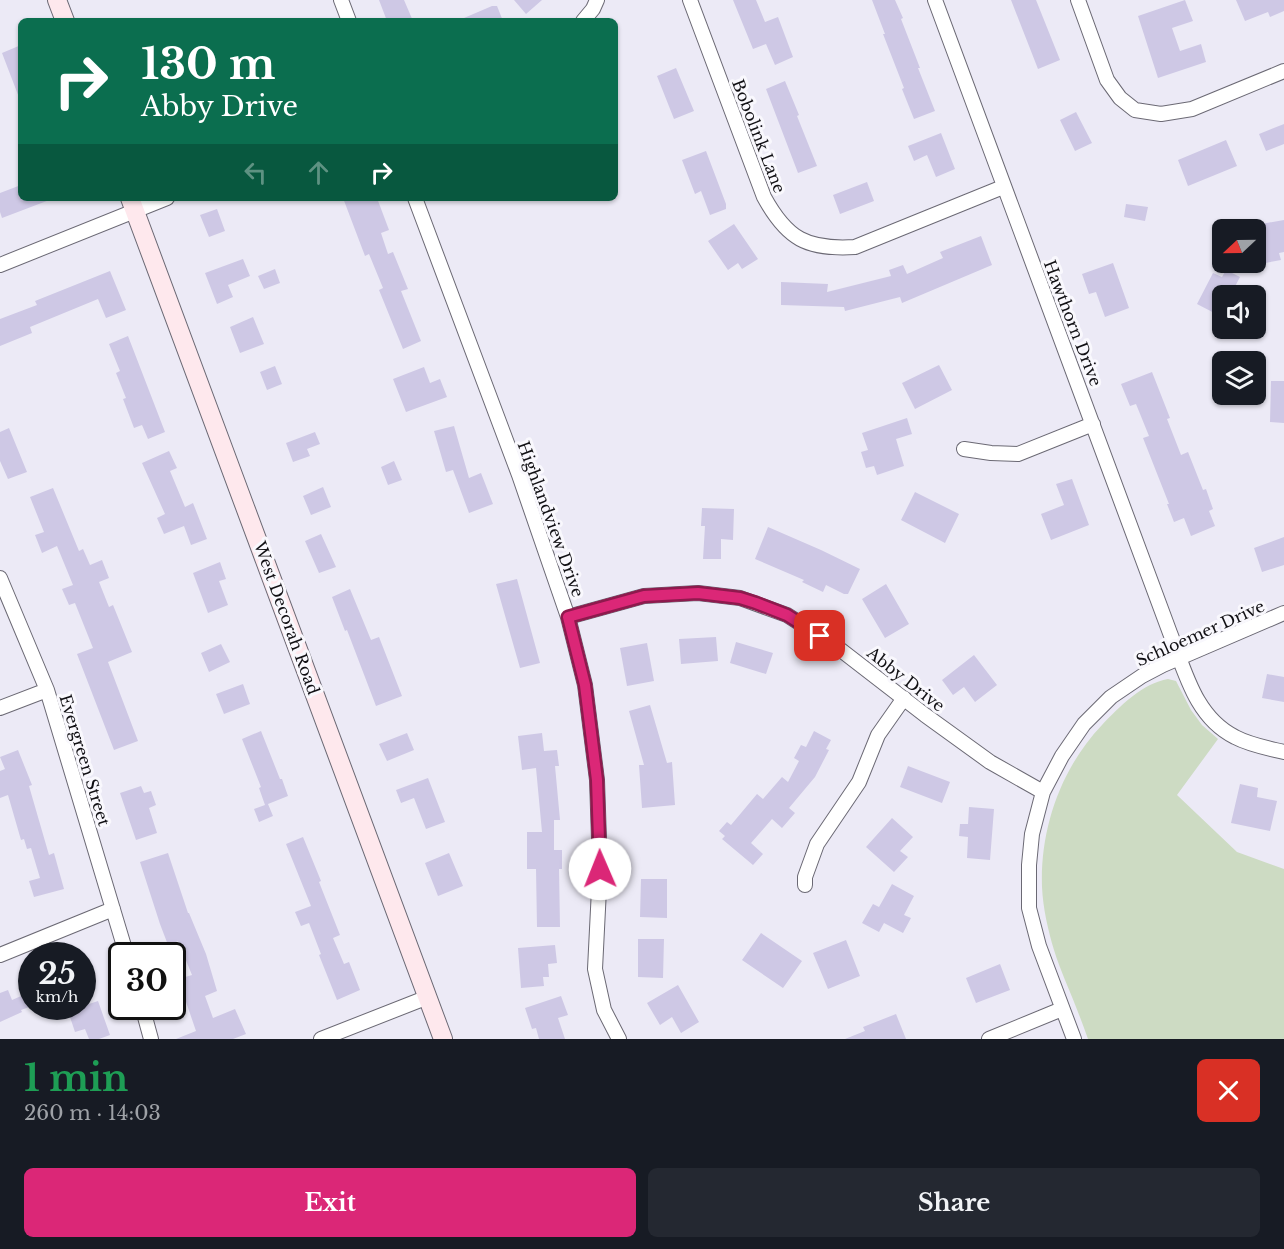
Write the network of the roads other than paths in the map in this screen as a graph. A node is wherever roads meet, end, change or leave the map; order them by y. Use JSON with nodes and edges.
{"nodes":[{"id":1,"x":57,"y":0,"type":"edge"},
{"id":2,"x":341,"y":0,"type":"edge"},
{"id":3,"x":597,"y":0,"type":"edge"},
{"id":4,"x":690,"y":0,"type":"edge"},
{"id":5,"x":935,"y":0,"type":"edge"},
{"id":6,"x":1078,"y":0,"type":"edge"},
{"id":7,"x":64,"y":18,"type":"edge"},
{"id":8,"x":348,"y":18,"type":"edge"},
{"id":9,"x":586,"y":18,"type":"edge"},
{"id":10,"x":1284,"y":71,"type":"edge"},
{"id":11,"x":1003,"y":187,"type":"junction"},
{"id":12,"x":152,"y":201,"type":"edge"},
{"id":13,"x":416,"y":201,"type":"edge"},
{"id":14,"x":132,"y":205,"type":"edge"},
{"id":15,"x":0,"y":265,"type":"edge"},
{"id":16,"x":1093,"y":424,"type":"junction"},
{"id":17,"x":964,"y":449,"type":"dead end"},
{"id":18,"x":0,"y":578,"type":"edge"},
{"id":19,"x":1284,"y":613,"type":"edge"},
{"id":20,"x":568,"y":617,"type":"junction"},
{"id":21,"x":1180,"y":658,"type":"junction"},
{"id":22,"x":46,"y":690,"type":"junction"},
{"id":23,"x":904,"y":698,"type":"junction"},
{"id":24,"x":0,"y":708,"type":"edge"},
{"id":25,"x":1284,"y":752,"type":"edge"},
{"id":26,"x":1043,"y":792,"type":"junction"},
{"id":27,"x":805,"y":885,"type":"dead end"},
{"id":28,"x":113,"y":909,"type":"junction"},
{"id":29,"x":123,"y":942,"type":"edge"},
{"id":30,"x":0,"y":955,"type":"edge"},
{"id":31,"x":428,"y":997,"type":"junction"},
{"id":32,"x":1062,"y":1009,"type":"junction"},
{"id":33,"x":146,"y":1020,"type":"edge"},
{"id":34,"x":151,"y":1039,"type":"edge"},
{"id":35,"x":321,"y":1039,"type":"edge"},
{"id":36,"x":444,"y":1039,"type":"edge"},
{"id":37,"x":619,"y":1039,"type":"edge"},
{"id":38,"x":989,"y":1039,"type":"edge"},
{"id":39,"x":1074,"y":1039,"type":"edge"}],
"edges":[{"from":1,"to":7,"type":"street"},
{"from":2,"to":8,"type":"street"},
{"from":3,"to":9,"type":"street"},
{"from":4,"to":11,"type":"street","name":"Bobolink Lane"},
{"from":5,"to":11,"type":"street","name":"Hawthorn Drive"},
{"from":6,"to":10,"type":"street"},
{"from":11,"to":16,"type":"street","name":"Hawthorn Drive"},
{"from":12,"to":14,"type":"street"},
{"from":13,"to":20,"type":"street","name":"Highlandview Drive"},
{"from":14,"to":15,"type":"street"},
{"from":14,"to":31,"type":"street","name":"West Decorah Road"},
{"from":16,"to":17,"type":"street"},
{"from":16,"to":21,"type":"street","name":"Hawthorn Drive"},
{"from":18,"to":22,"type":"street","name":"Evergreen Street"},
{"from":19,"to":21,"type":"street","name":"Schloemer Drive"},
{"from":20,"to":23,"type":"street","name":"Abby Drive"},
{"from":20,"to":37,"type":"street","name":"Highlandview Drive"},
{"from":21,"to":25,"type":"street","name":"Hawthorn Drive"},
{"from":21,"to":26,"type":"street","name":"Schloemer Drive"},
{"from":22,"to":24,"type":"street"},
{"from":22,"to":28,"type":"street","name":"Evergreen Street"},
{"from":23,"to":26,"type":"street","name":"Abby Drive"},
{"from":23,"to":27,"type":"street"},
{"from":26,"to":32,"type":"street","name":"Schloemer Drive"},
{"from":28,"to":29,"type":"street","name":"Evergreen Street"},
{"from":28,"to":30,"type":"street"},
{"from":31,"to":35,"type":"street"},
{"from":31,"to":36,"type":"street","name":"West Decorah Road"},
{"from":32,"to":38,"type":"street"},
{"from":32,"to":39,"type":"street","name":"Schloemer Drive"},
{"from":33,"to":34,"type":"street"}]}
